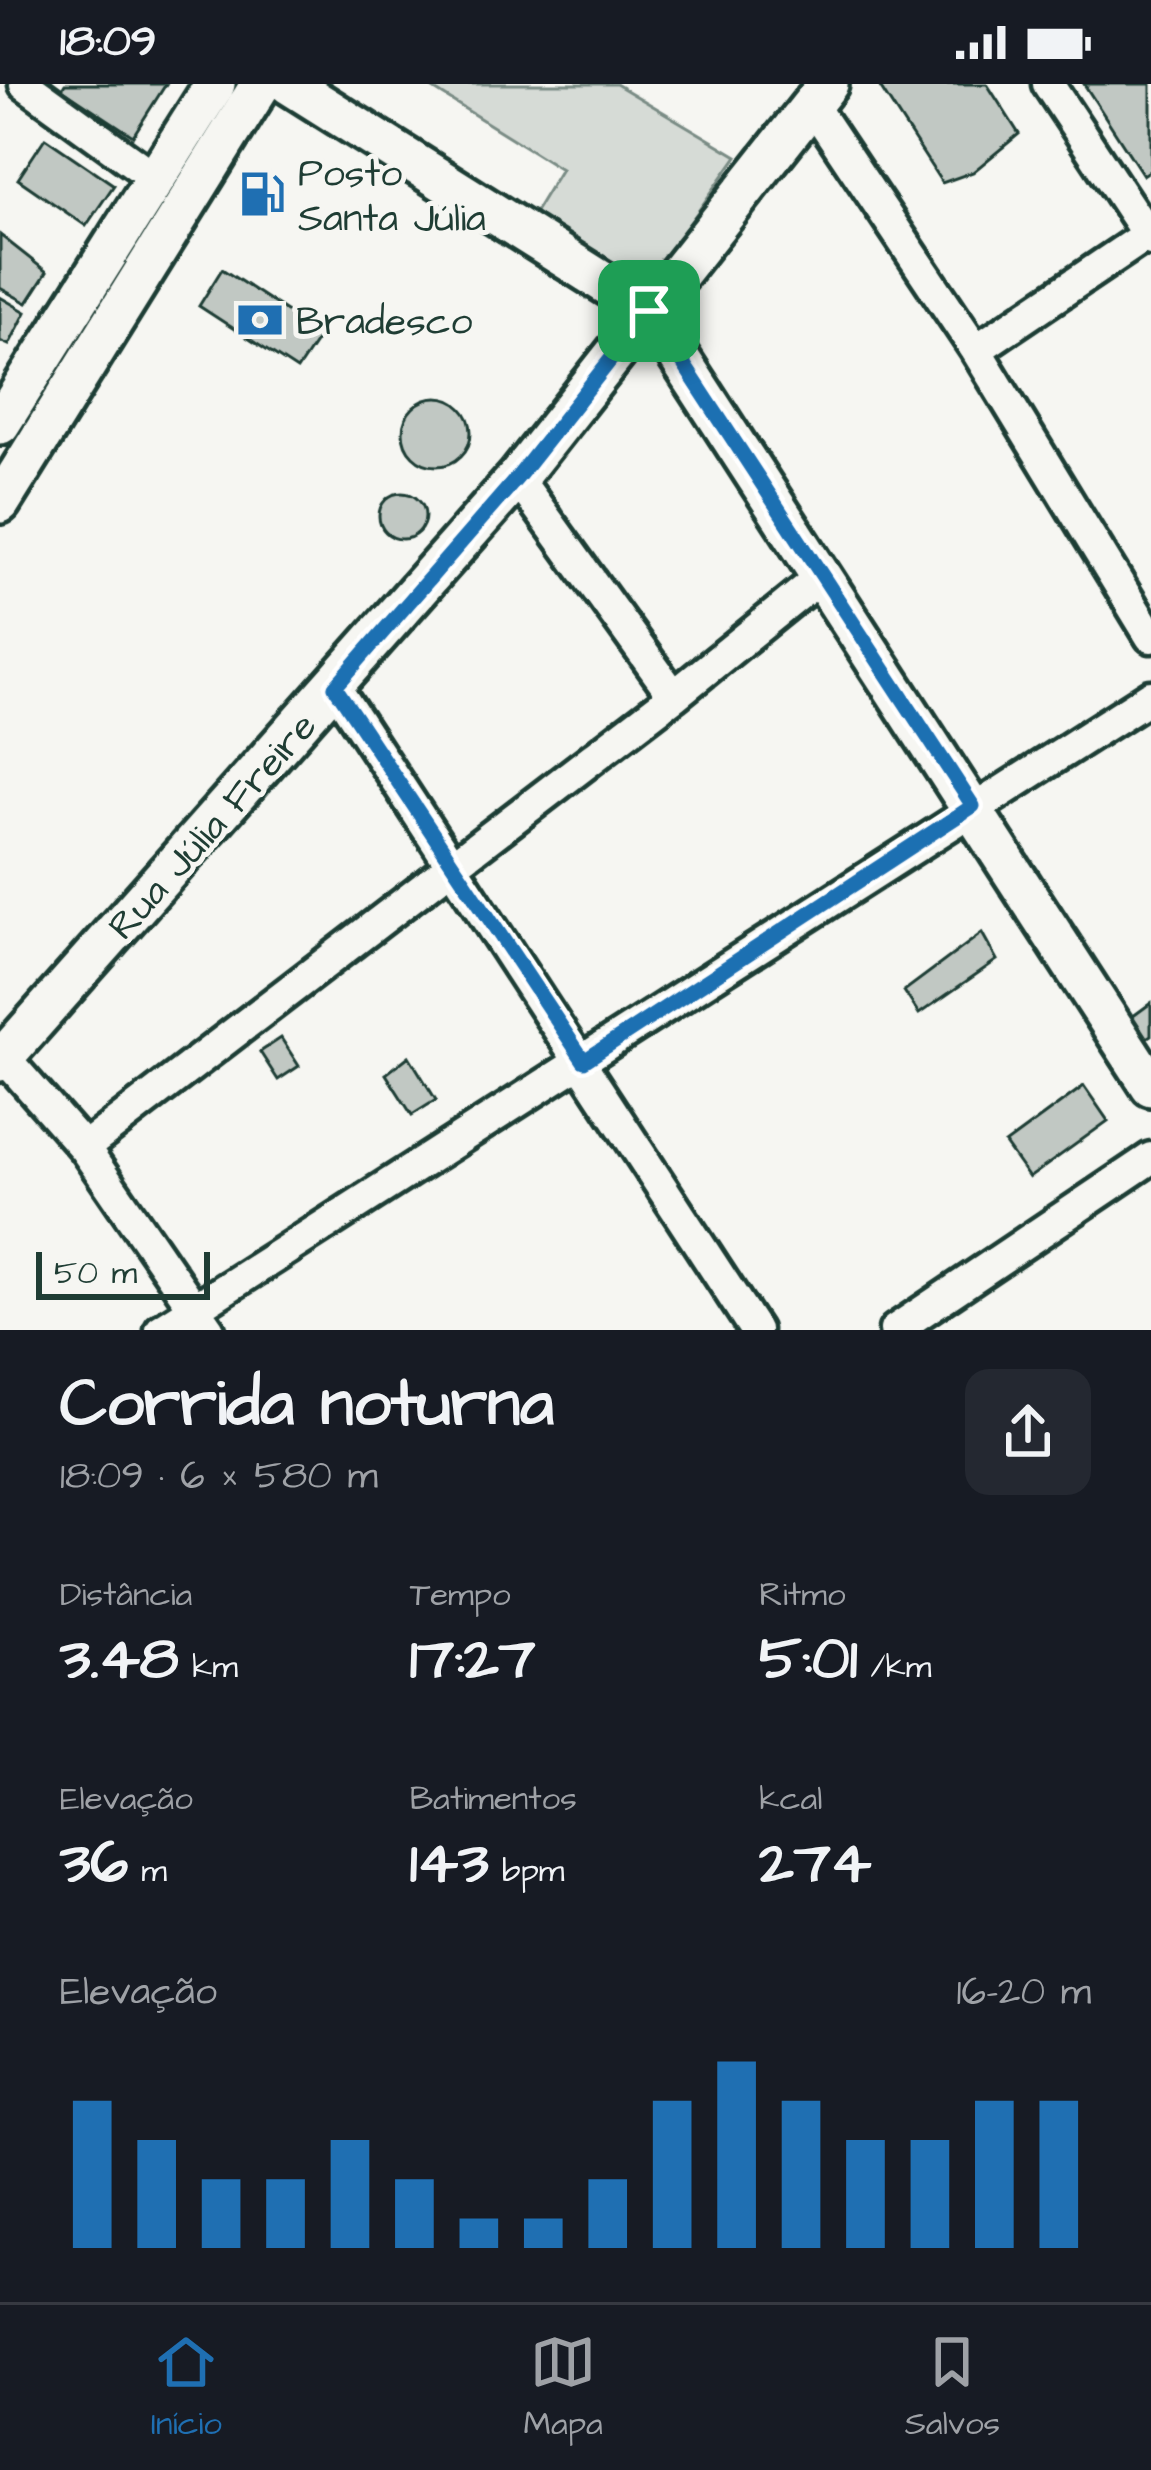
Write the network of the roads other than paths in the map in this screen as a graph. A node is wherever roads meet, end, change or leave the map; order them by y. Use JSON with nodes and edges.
{"nodes":[{"id":1,"x":25,"y":84,"type":"edge"},
{"id":2,"x":215,"y":84,"type":"edge"},
{"id":3,"x":261,"y":84,"type":"edge"},
{"id":4,"x":289,"y":84,"type":"edge"},
{"id":5,"x":1048,"y":84,"type":"edge"},
{"id":6,"x":820,"y":94,"type":"edge"},
{"id":7,"x":156,"y":179,"type":"junction"},
{"id":8,"x":1150,"y":235,"type":"edge"},
{"id":9,"x":649,"y":311,"type":"junction"},
{"id":10,"x":976,"y":350,"type":"junction"},
{"id":11,"x":11,"y":379,"type":"edge"},
{"id":12,"x":62,"y":400,"type":"junction"},
{"id":13,"x":0,"y":424,"type":"edge"},
{"id":14,"x":517,"y":478,"type":"junction"},
{"id":15,"x":0,"y":503,"type":"edge"},
{"id":16,"x":822,"y":576,"type":"junction"},
{"id":17,"x":1151,"y":637,"type":"edge"},
{"id":18,"x":335,"y":687,"type":"junction"},
{"id":19,"x":674,"y":696,"type":"junction"},
{"id":20,"x":1151,"y":696,"type":"edge"},
{"id":21,"x":973,"y":806,"type":"junction"},
{"id":22,"x":454,"y":866,"type":"junction"},
{"id":23,"x":2,"y":1059,"type":"edge"},
{"id":24,"x":584,"y":1061,"type":"junction"},
{"id":25,"x":1151,"y":1086,"type":"edge"},
{"id":26,"x":84,"y":1148,"type":"junction"},
{"id":27,"x":1151,"y":1158,"type":"edge"},
{"id":28,"x":202,"y":1319,"type":"edge"},
{"id":29,"x":161,"y":1330,"type":"edge"},
{"id":30,"x":755,"y":1330,"type":"edge"},
{"id":31,"x":895,"y":1330,"type":"edge"}],
"edges":[{"from":1,"to":7,"type":"street"},
{"from":2,"to":7,"type":"main road"},
{"from":3,"to":12,"type":"main road"},
{"from":4,"to":9,"type":"main road"},
{"from":5,"to":8,"type":"street"},
{"from":6,"to":9,"type":"main road","name":"Rua Júlia Freire"},
{"from":6,"to":10,"type":"street"},
{"from":7,"to":11,"type":"main road"},
{"from":8,"to":10,"type":"street"},
{"from":9,"to":14,"type":"main road","name":"Rua Júlia Freire"},
{"from":9,"to":16,"type":"main road"},
{"from":10,"to":17,"type":"street"},
{"from":11,"to":12,"type":"street"},
{"from":11,"to":13,"type":"main road"},
{"from":12,"to":15,"type":"main road"},
{"from":14,"to":18,"type":"main road","name":"Rua Júlia Freire"},
{"from":14,"to":19,"type":"street"},
{"from":16,"to":19,"type":"street"},
{"from":16,"to":21,"type":"main road"},
{"from":18,"to":22,"type":"street"},
{"from":18,"to":23,"type":"main road","name":"Rua Júlia Freire"},
{"from":19,"to":22,"type":"street"},
{"from":20,"to":21,"type":"street"},
{"from":21,"to":24,"type":"street"},
{"from":21,"to":25,"type":"main road"},
{"from":22,"to":24,"type":"street"},
{"from":22,"to":26,"type":"street"},
{"from":23,"to":26,"type":"street"},
{"from":24,"to":28,"type":"street"},
{"from":24,"to":30,"type":"street"},
{"from":26,"to":28,"type":"street"},
{"from":27,"to":31,"type":"street"},
{"from":28,"to":29,"type":"street"}]}
